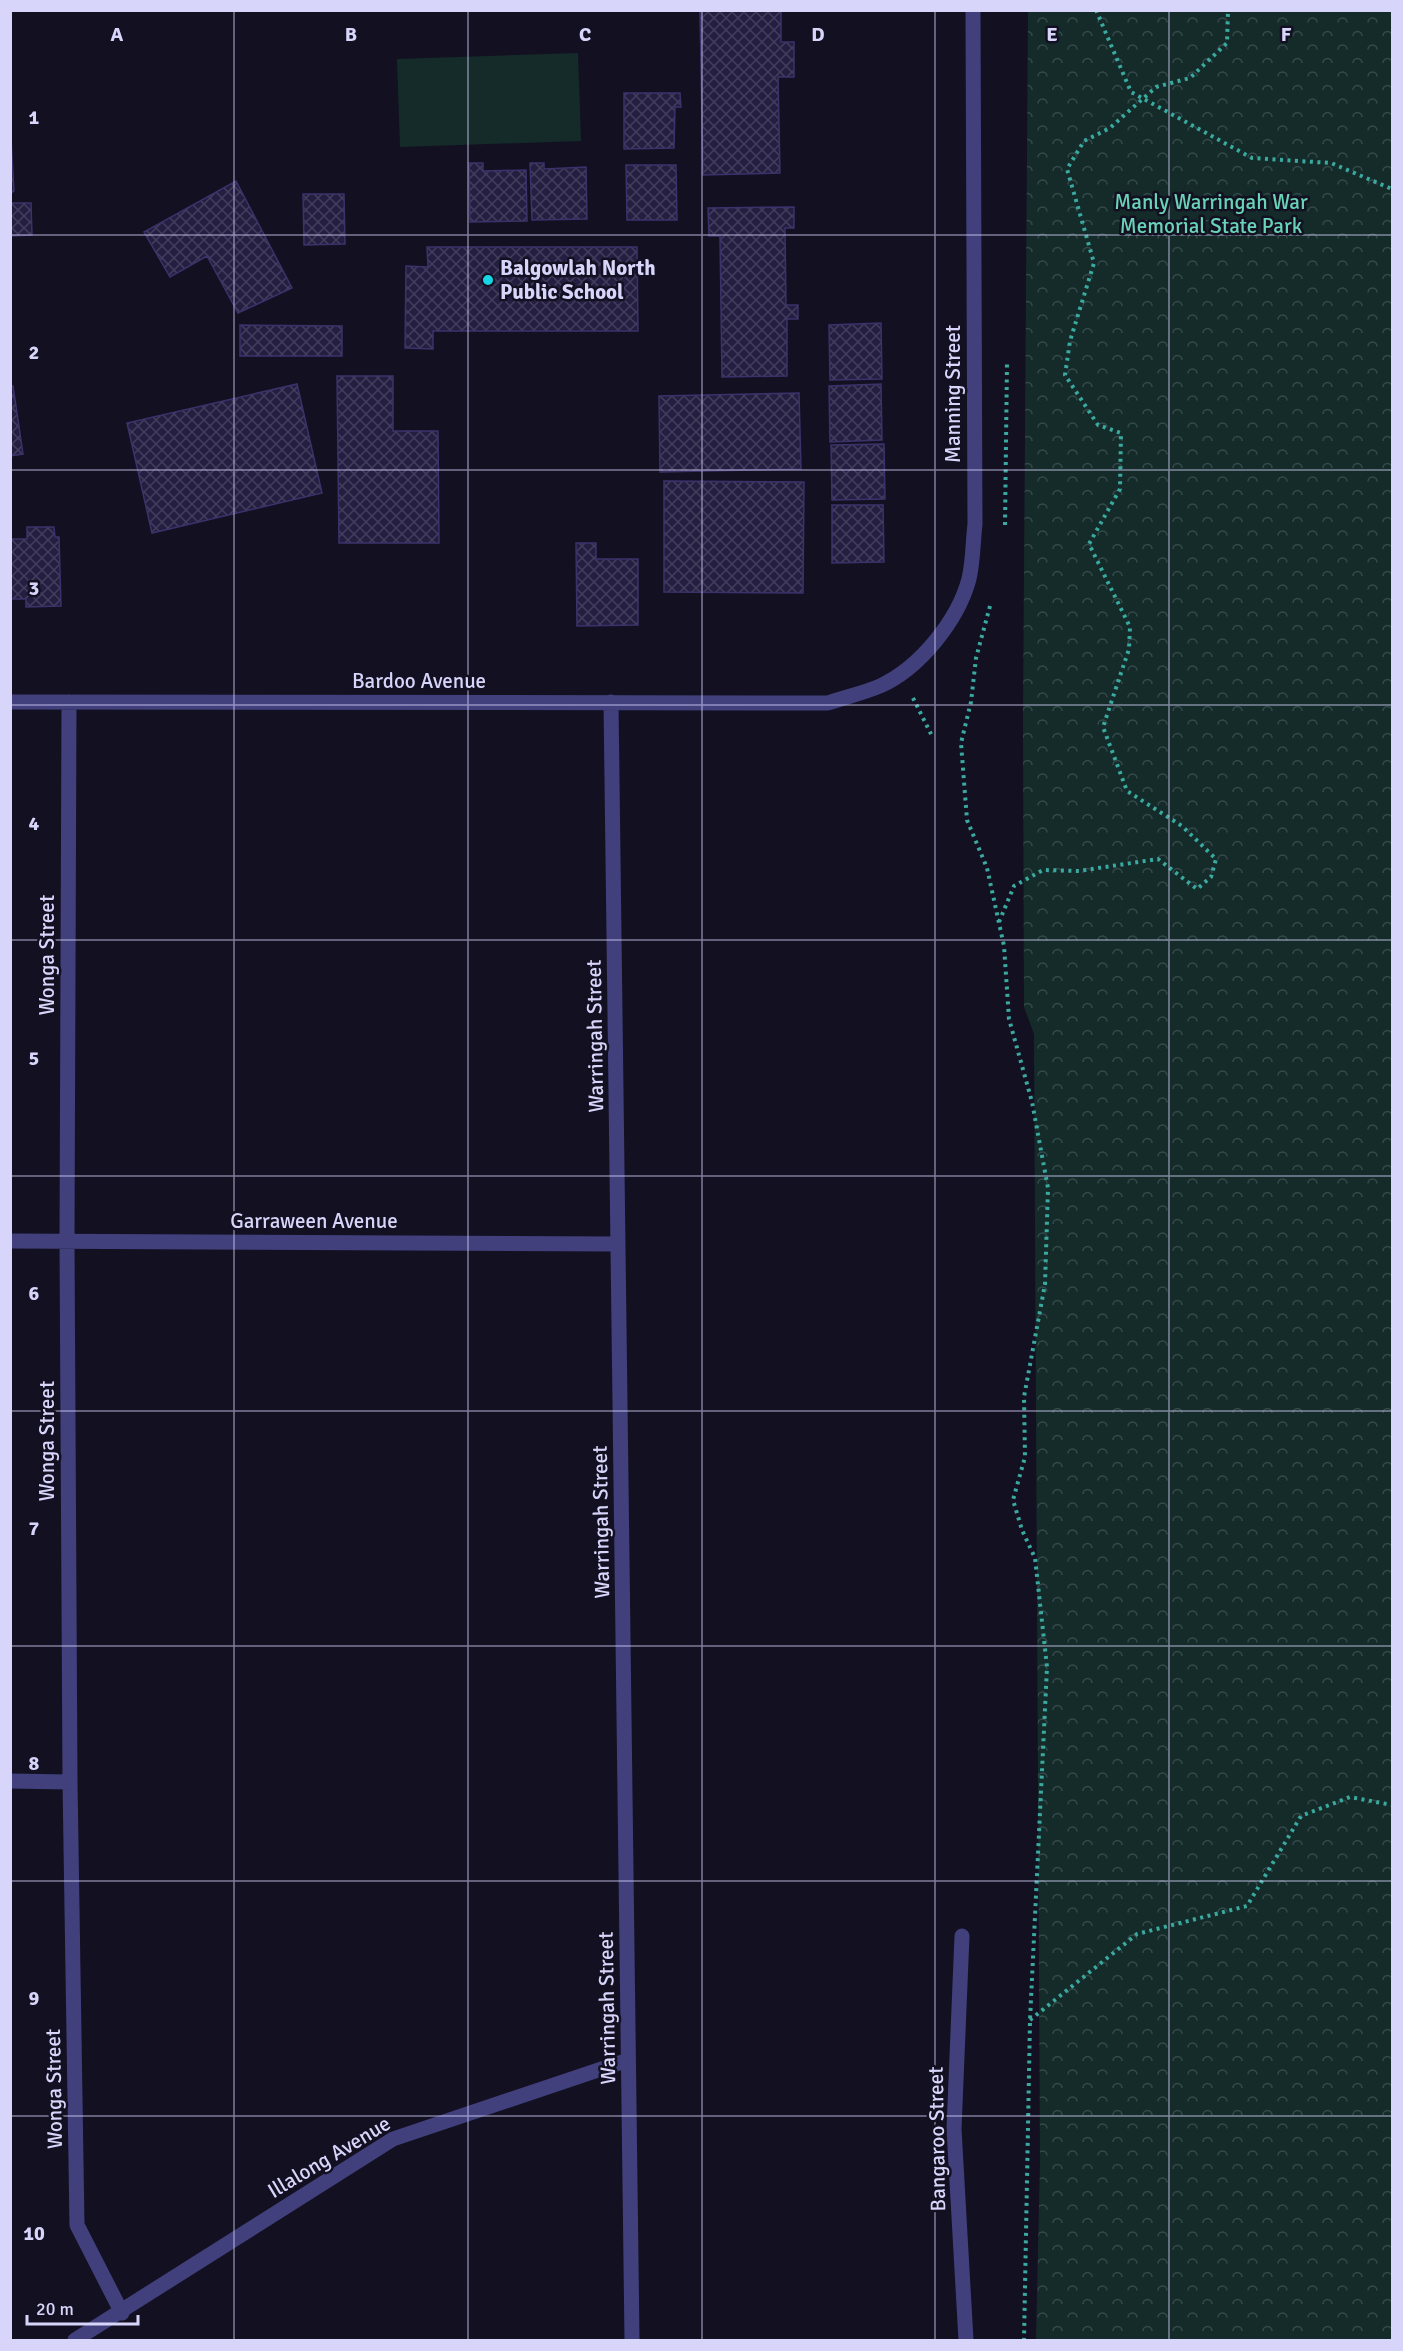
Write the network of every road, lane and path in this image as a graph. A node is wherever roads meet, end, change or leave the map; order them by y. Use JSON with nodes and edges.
{"nodes":[{"id":1,"x":973,"y":10,"type":"edge"},
{"id":2,"x":1096,"y":10,"type":"edge"},
{"id":3,"x":1228,"y":10,"type":"edge"},
{"id":4,"x":1143,"y":99,"type":"junction"},
{"id":5,"x":1392,"y":189,"type":"edge"},
{"id":6,"x":1007,"y":362,"type":"dead end"},
{"id":7,"x":1004,"y":528,"type":"dead end"},
{"id":8,"x":992,"y":601,"type":"dead end"},
{"id":9,"x":901,"y":674,"type":"junction"},
{"id":10,"x":10,"y":702,"type":"edge"},
{"id":11,"x":69,"y":702,"type":"junction"},
{"id":12,"x":612,"y":702,"type":"junction"},
{"id":13,"x":828,"y":703,"type":"joint"},
{"id":14,"x":933,"y":738,"type":"dead end"},
{"id":15,"x":999,"y":923,"type":"junction"},
{"id":16,"x":10,"y":1241,"type":"edge"},
{"id":17,"x":67,"y":1241,"type":"junction"},
{"id":18,"x":618,"y":1244,"type":"junction"},
{"id":19,"x":10,"y":1781,"type":"edge"},
{"id":20,"x":70,"y":1782,"type":"junction"},
{"id":21,"x":1392,"y":1805,"type":"edge"},
{"id":22,"x":962,"y":1936,"type":"dead end"},
{"id":23,"x":1030,"y":2020,"type":"junction"},
{"id":24,"x":628,"y":2060,"type":"junction"},
{"id":25,"x":122,"y":2313,"type":"junction"},
{"id":26,"x":75,"y":2340,"type":"edge"},
{"id":27,"x":632,"y":2340,"type":"edge"},
{"id":28,"x":966,"y":2340,"type":"edge"},
{"id":29,"x":1024,"y":2340,"type":"edge"}],
"edges":[{"from":1,"to":9,"type":"street","name":"Manning Street"},
{"from":2,"to":4,"type":"path"},
{"from":3,"to":4,"type":"path"},
{"from":4,"to":5,"type":"path"},
{"from":4,"to":15,"type":"path"},
{"from":6,"to":7,"type":"path"},
{"from":8,"to":15,"type":"path"},
{"from":9,"to":13,"type":"street","name":"Manning Street"},
{"from":9,"to":14,"type":"path"},
{"from":10,"to":11,"type":"street","name":"Bardoo Avenue"},
{"from":11,"to":12,"type":"street","name":"Bardoo Avenue"},
{"from":11,"to":17,"type":"street","name":"Wonga Street"},
{"from":12,"to":13,"type":"street","name":"Bardoo Avenue"},
{"from":12,"to":18,"type":"street","name":"Warringah Street"},
{"from":15,"to":23,"type":"path"},
{"from":16,"to":17,"type":"street","name":"Garraween Avenue"},
{"from":17,"to":18,"type":"street","name":"Garraween Avenue"},
{"from":17,"to":20,"type":"street","name":"Wonga Street"},
{"from":18,"to":24,"type":"street","name":"Warringah Street"},
{"from":19,"to":20,"type":"street"},
{"from":20,"to":25,"type":"street","name":"Wonga Street"},
{"from":21,"to":23,"type":"path"},
{"from":22,"to":28,"type":"street","name":"Bangaroo Street"},
{"from":23,"to":29,"type":"path"},
{"from":24,"to":25,"type":"street","name":"Illalong Avenue"},
{"from":24,"to":27,"type":"street","name":"Warringah Street"},
{"from":25,"to":26,"type":"street","name":"Illalong Avenue"}]}
